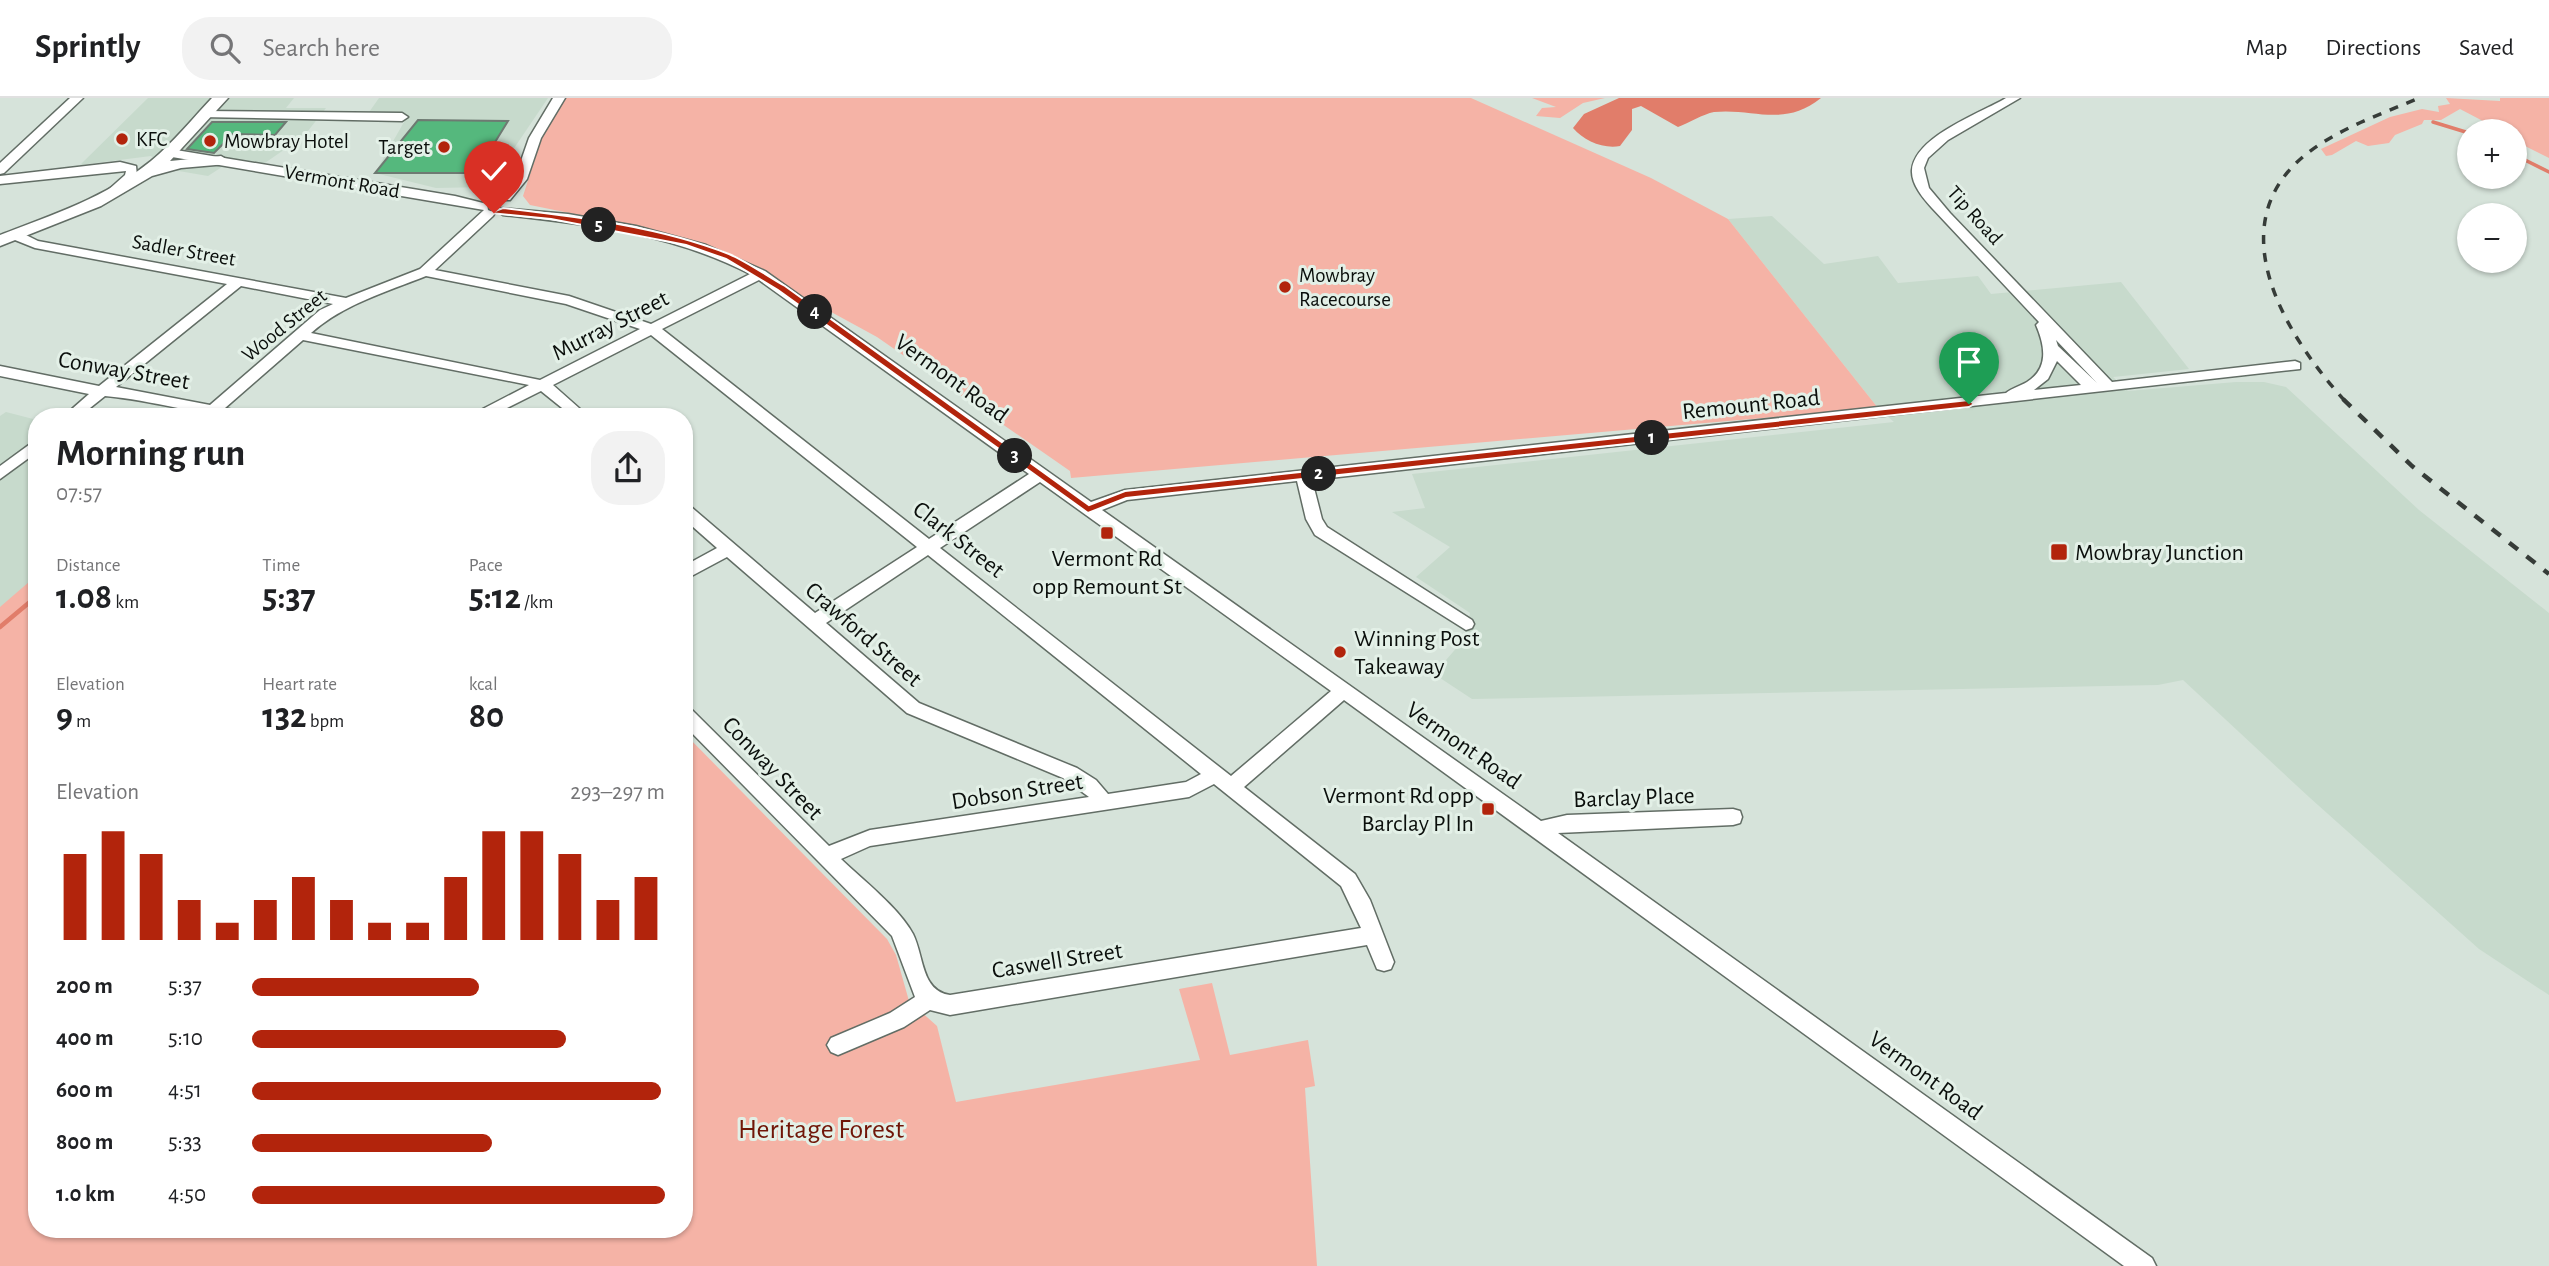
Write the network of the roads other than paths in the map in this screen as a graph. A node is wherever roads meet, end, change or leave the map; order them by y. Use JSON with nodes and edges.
{"nodes":[{"id":1,"x":77,"y":98,"type":"edge"},
{"id":2,"x":219,"y":98,"type":"edge"},
{"id":3,"x":559,"y":98,"type":"edge"},
{"id":4,"x":2014,"y":98,"type":"edge"},
{"id":5,"x":204,"y":115,"type":"junction"},
{"id":6,"x":402,"y":117,"type":"dead end"},
{"id":7,"x":167,"y":155,"type":"junction"},
{"id":8,"x":225,"y":161,"type":"junction"},
{"id":9,"x":0,"y":170,"type":"edge"},
{"id":10,"x":147,"y":172,"type":"junction"},
{"id":11,"x":0,"y":180,"type":"edge"},
{"id":12,"x":108,"y":196,"type":"junction"},
{"id":13,"x":498,"y":205,"type":"junction"},
{"id":14,"x":7,"y":238,"type":"edge"},
{"id":15,"x":425,"y":272,"type":"junction"},
{"id":16,"x":760,"y":274,"type":"junction"},
{"id":17,"x":240,"y":281,"type":"junction"},
{"id":18,"x":346,"y":302,"type":"junction"},
{"id":19,"x":2037,"y":313,"type":"junction"},
{"id":20,"x":653,"y":329,"type":"junction"},
{"id":21,"x":301,"y":335,"type":"junction"},
{"id":22,"x":2073,"y":351,"type":"junction"},
{"id":23,"x":2055,"y":352,"type":"junction"},
{"id":24,"x":2295,"y":366,"type":"dead end"},
{"id":25,"x":0,"y":371,"type":"edge"},
{"id":26,"x":541,"y":385,"type":"junction"},
{"id":27,"x":2109,"y":387,"type":"junction"},
{"id":28,"x":2092,"y":389,"type":"junction"},
{"id":29,"x":103,"y":391,"type":"junction"},
{"id":30,"x":1993,"y":401,"type":"junction"},
{"id":31,"x":81,"y":408,"type":"edge"},
{"id":32,"x":199,"y":408,"type":"edge"},
{"id":33,"x":216,"y":408,"type":"edge"},
{"id":34,"x":496,"y":408,"type":"edge"},
{"id":35,"x":571,"y":408,"type":"edge"},
{"id":36,"x":28,"y":451,"type":"edge"},
{"id":37,"x":0,"y":474,"type":"edge"},
{"id":38,"x":1040,"y":474,"type":"junction"},
{"id":39,"x":1303,"y":475,"type":"junction"},
{"id":40,"x":1088,"y":509,"type":"junction"},
{"id":41,"x":693,"y":518,"type":"edge"},
{"id":42,"x":929,"y":547,"type":"junction"},
{"id":43,"x":728,"y":549,"type":"junction"},
{"id":44,"x":693,"y":570,"type":"edge"},
{"id":45,"x":814,"y":622,"type":"junction"},
{"id":46,"x":1465,"y":624,"type":"dead end"},
{"id":47,"x":1343,"y":691,"type":"junction"},
{"id":48,"x":693,"y":722,"type":"edge"},
{"id":49,"x":1214,"y":773,"type":"junction"},
{"id":50,"x":1232,"y":786,"type":"junction"},
{"id":51,"x":1102,"y":803,"type":"junction"},
{"id":52,"x":1732,"y":817,"type":"dead end"},
{"id":53,"x":1539,"y":831,"type":"junction"},
{"id":54,"x":826,"y":858,"type":"junction"},
{"id":55,"x":1373,"y":935,"type":"junction"},
{"id":56,"x":1384,"y":962,"type":"dead end"},
{"id":57,"x":928,"y":999,"type":"junction"},
{"id":58,"x":838,"y":1045,"type":"dead end"},
{"id":59,"x":2144,"y":1266,"type":"edge"}],
"edges":[{"from":1,"to":9,"type":"street"},
{"from":2,"to":5,"type":"main road"},
{"from":3,"to":13,"type":"street","name":"Wood Street"},
{"from":4,"to":19,"type":"street","name":"Tip Road"},
{"from":5,"to":6,"type":"street"},
{"from":5,"to":7,"type":"main road"},
{"from":7,"to":8,"type":"street","name":"Vermont Road"},
{"from":7,"to":10,"type":"main road"},
{"from":8,"to":10,"type":"main road"},
{"from":8,"to":13,"type":"street","name":"Vermont Road"},
{"from":10,"to":12,"type":"main road"},
{"from":11,"to":12,"type":"street"},
{"from":12,"to":14,"type":"main road"},
{"from":13,"to":15,"type":"street","name":"Wood Street"},
{"from":13,"to":16,"type":"street","name":"Vermont Road"},
{"from":14,"to":17,"type":"street","name":"Sadler Street"},
{"from":15,"to":18,"type":"street","name":"Wood Street"},
{"from":15,"to":20,"type":"street","name":"Clark Street"},
{"from":16,"to":20,"type":"street","name":"Murray Street"},
{"from":16,"to":38,"type":"street","name":"Vermont Road"},
{"from":17,"to":18,"type":"street","name":"Sadler Street"},
{"from":17,"to":29,"type":"street"},
{"from":18,"to":21,"type":"street","name":"Wood Street"},
{"from":19,"to":22,"type":"street","name":"Tip Road"},
{"from":19,"to":23,"type":"street","name":"Tip Road"},
{"from":20,"to":26,"type":"street","name":"Murray Street"},
{"from":20,"to":42,"type":"street","name":"Clark Street"},
{"from":21,"to":26,"type":"street"},
{"from":21,"to":33,"type":"street","name":"Wood Street"},
{"from":22,"to":23,"type":"street"},
{"from":22,"to":27,"type":"street","name":"Tip Road"},
{"from":23,"to":28,"type":"street","name":"Tip Road"},
{"from":23,"to":30,"type":"street"},
{"from":24,"to":27,"type":"street","name":"Remount Road"},
{"from":25,"to":29,"type":"street","name":"Conway Street"},
{"from":26,"to":34,"type":"street","name":"Murray Street"},
{"from":26,"to":35,"type":"street"},
{"from":27,"to":28,"type":"street","name":"Remount Road"},
{"from":28,"to":30,"type":"street","name":"Remount Road"},
{"from":29,"to":31,"type":"street"},
{"from":29,"to":32,"type":"street","name":"Conway Street"},
{"from":30,"to":39,"type":"street","name":"Remount Road"},
{"from":36,"to":37,"type":"street"},
{"from":38,"to":40,"type":"street","name":"Vermont Road"},
{"from":38,"to":42,"type":"street"},
{"from":39,"to":40,"type":"street","name":"Remount Road"},
{"from":39,"to":46,"type":"street"},
{"from":40,"to":47,"type":"street","name":"Vermont Road"},
{"from":41,"to":43,"type":"street","name":"Crawford Street"},
{"from":42,"to":45,"type":"street"},
{"from":42,"to":49,"type":"street","name":"Clark Street"},
{"from":43,"to":44,"type":"street"},
{"from":43,"to":45,"type":"street","name":"Crawford Street"},
{"from":45,"to":51,"type":"street","name":"Crawford Street"},
{"from":47,"to":50,"type":"street"},
{"from":47,"to":53,"type":"street","name":"Vermont Road"},
{"from":48,"to":54,"type":"street","name":"Conway Street"},
{"from":49,"to":50,"type":"street","name":"Clark Street"},
{"from":49,"to":51,"type":"street","name":"Dobson Street"},
{"from":50,"to":55,"type":"street","name":"Clark Street"},
{"from":51,"to":54,"type":"street","name":"Dobson Street"},
{"from":52,"to":53,"type":"street","name":"Barclay Place"},
{"from":53,"to":59,"type":"street","name":"Vermont Road"},
{"from":54,"to":57,"type":"street"},
{"from":55,"to":56,"type":"street","name":"Clark Street"},
{"from":55,"to":57,"type":"street","name":"Caswell Street"},
{"from":57,"to":58,"type":"street"}]}
